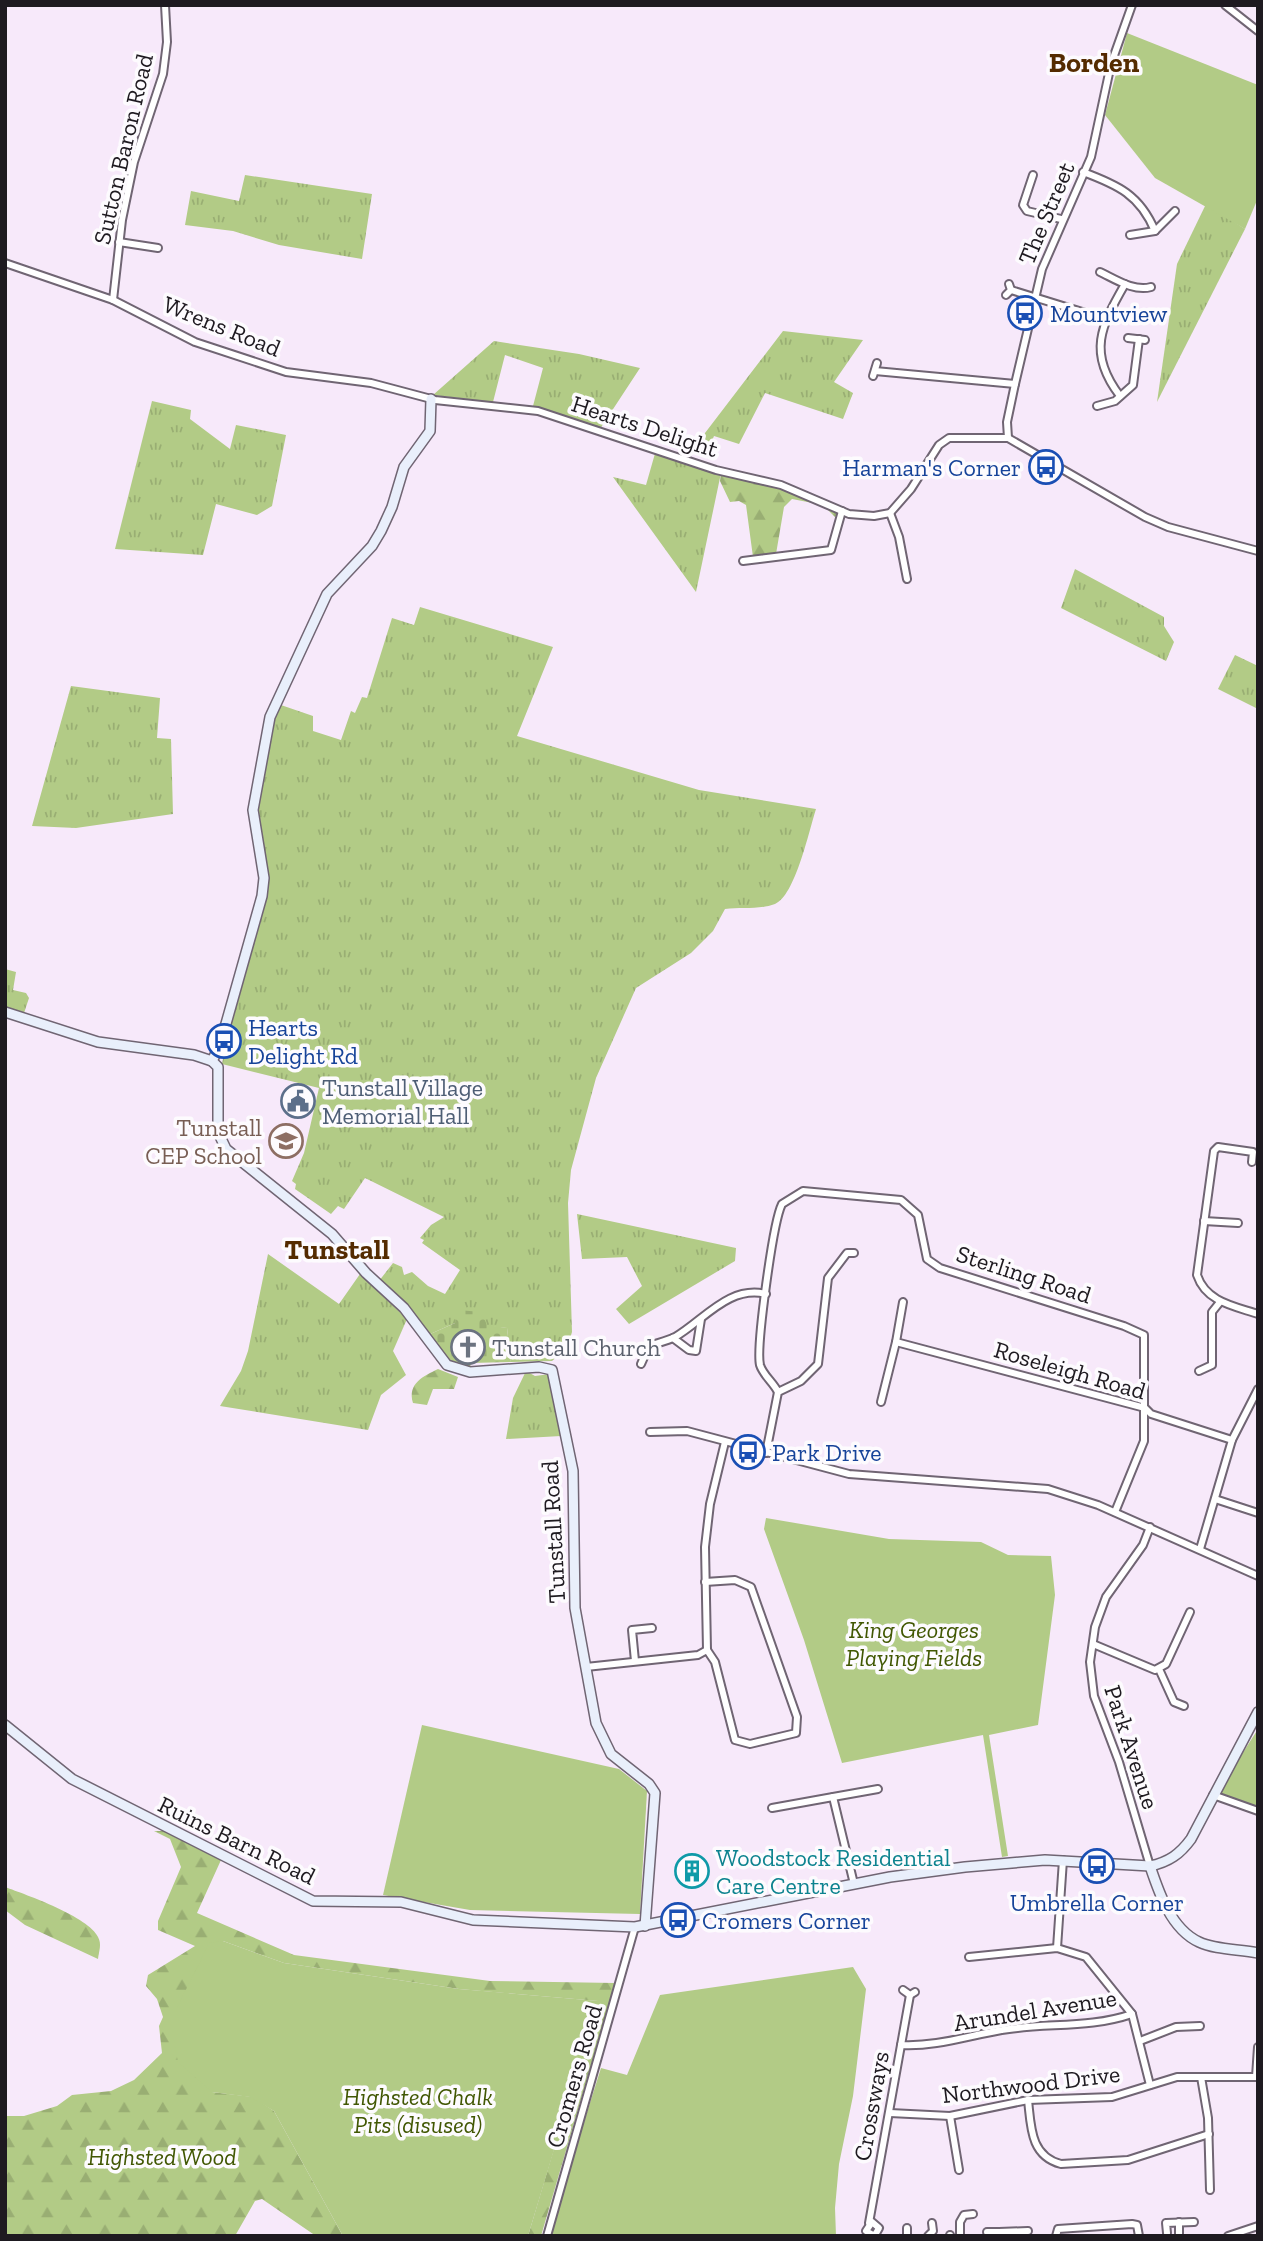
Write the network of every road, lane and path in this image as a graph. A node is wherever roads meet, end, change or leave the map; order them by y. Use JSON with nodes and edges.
{"nodes":[{"id":1,"x":165,"y":5,"type":"edge"},
{"id":2,"x":1132,"y":5,"type":"edge"},
{"id":3,"x":1225,"y":5,"type":"edge"},
{"id":4,"x":1258,"y":31,"type":"edge"},
{"id":5,"x":1083,"y":172,"type":"junction"},
{"id":6,"x":1033,"y":175,"type":"dead end"},
{"id":7,"x":1175,"y":211,"type":"dead end"},
{"id":8,"x":1061,"y":219,"type":"junction"},
{"id":9,"x":1155,"y":231,"type":"junction"},
{"id":10,"x":1130,"y":235,"type":"dead end"},
{"id":11,"x":119,"y":242,"type":"junction"},
{"id":12,"x":158,"y":248,"type":"dead end"},
{"id":13,"x":5,"y":262,"type":"edge"},
{"id":14,"x":1100,"y":272,"type":"dead end"},
{"id":15,"x":1125,"y":284,"type":"junction"},
{"id":16,"x":1009,"y":290,"type":"dead end"},
{"id":17,"x":1146,"y":298,"type":"dead end"},
{"id":18,"x":1035,"y":299,"type":"junction"},
{"id":19,"x":113,"y":300,"type":"junction"},
{"id":20,"x":1105,"y":319,"type":"junction"},
{"id":21,"x":1128,"y":338,"type":"dead end"},
{"id":22,"x":875,"y":370,"type":"dead end"},
{"id":23,"x":1015,"y":384,"type":"junction"},
{"id":24,"x":1101,"y":394,"type":"dead end"},
{"id":25,"x":1120,"y":396,"type":"junction"},
{"id":26,"x":431,"y":399,"type":"junction"},
{"id":27,"x":1009,"y":438,"type":"junction"},
{"id":28,"x":842,"y":511,"type":"junction"},
{"id":29,"x":890,"y":513,"type":"junction"},
{"id":30,"x":1258,"y":551,"type":"edge"},
{"id":31,"x":743,"y":561,"type":"dead end"},
{"id":32,"x":907,"y":579,"type":"dead end"},
{"id":33,"x":5,"y":1012,"type":"edge"},
{"id":34,"x":212,"y":1061,"type":"junction"},
{"id":35,"x":1252,"y":1162,"type":"dead end"},
{"id":36,"x":1204,"y":1221,"type":"junction"},
{"id":37,"x":1238,"y":1223,"type":"dead end"},
{"id":38,"x":854,"y":1253,"type":"dead end"},
{"id":39,"x":766,"y":1294,"type":"junction"},
{"id":40,"x":902,"y":1302,"type":"dead end"},
{"id":41,"x":1220,"y":1302,"type":"junction"},
{"id":42,"x":1258,"y":1314,"type":"edge"},
{"id":43,"x":701,"y":1319,"type":"junction"},
{"id":44,"x":673,"y":1338,"type":"junction"},
{"id":45,"x":895,"y":1342,"type":"junction"},
{"id":46,"x":641,"y":1364,"type":"dead end"},
{"id":47,"x":1199,"y":1371,"type":"dead end"},
{"id":48,"x":1258,"y":1389,"type":"edge"},
{"id":49,"x":778,"y":1392,"type":"junction"},
{"id":50,"x":881,"y":1402,"type":"dead end"},
{"id":51,"x":1145,"y":1408,"type":"junction"},
{"id":52,"x":650,"y":1432,"type":"dead end"},
{"id":53,"x":1232,"y":1440,"type":"junction"},
{"id":54,"x":725,"y":1442,"type":"junction"},
{"id":55,"x":766,"y":1453,"type":"junction"},
{"id":56,"x":1214,"y":1499,"type":"junction"},
{"id":57,"x":1115,"y":1512,"type":"junction"},
{"id":58,"x":1258,"y":1513,"type":"edge"},
{"id":59,"x":1150,"y":1528,"type":"junction"},
{"id":60,"x":1200,"y":1549,"type":"junction"},
{"id":61,"x":1258,"y":1576,"type":"edge"},
{"id":62,"x":705,"y":1582,"type":"junction"},
{"id":63,"x":1190,"y":1612,"type":"dead end"},
{"id":64,"x":652,"y":1628,"type":"dead end"},
{"id":65,"x":1093,"y":1644,"type":"junction"},
{"id":66,"x":707,"y":1650,"type":"junction"},
{"id":67,"x":635,"y":1661,"type":"junction"},
{"id":68,"x":586,"y":1667,"type":"junction"},
{"id":69,"x":1159,"y":1669,"type":"junction"},
{"id":70,"x":1184,"y":1706,"type":"dead end"},
{"id":71,"x":1258,"y":1712,"type":"edge"},
{"id":72,"x":5,"y":1725,"type":"edge"},
{"id":73,"x":878,"y":1789,"type":"dead end"},
{"id":74,"x":1213,"y":1795,"type":"junction"},
{"id":75,"x":833,"y":1797,"type":"junction"},
{"id":76,"x":772,"y":1808,"type":"dead end"},
{"id":77,"x":1258,"y":1811,"type":"edge"},
{"id":78,"x":1063,"y":1860,"type":"junction"},
{"id":79,"x":1150,"y":1866,"type":"junction"},
{"id":80,"x":854,"y":1884,"type":"junction"},
{"id":81,"x":640,"y":1926,"type":"junction"},
{"id":82,"x":1057,"y":1948,"type":"junction"},
{"id":83,"x":1258,"y":1953,"type":"edge"},
{"id":84,"x":967,"y":1957,"type":"dead end"},
{"id":85,"x":909,"y":1992,"type":"dead end"},
{"id":86,"x":1132,"y":2014,"type":"junction"},
{"id":87,"x":1199,"y":2026,"type":"dead end"},
{"id":88,"x":1140,"y":2041,"type":"junction"},
{"id":89,"x":901,"y":2045,"type":"junction"},
{"id":90,"x":1249,"y":2045,"type":"dead end"},
{"id":91,"x":1258,"y":2047,"type":"edge"},
{"id":92,"x":1201,"y":2077,"type":"junction"},
{"id":93,"x":1257,"y":2077,"type":"edge"},
{"id":94,"x":1150,"y":2085,"type":"junction"},
{"id":95,"x":1028,"y":2100,"type":"junction"},
{"id":96,"x":890,"y":2113,"type":"junction"},
{"id":97,"x":950,"y":2116,"type":"junction"},
{"id":98,"x":1209,"y":2134,"type":"junction"},
{"id":99,"x":959,"y":2170,"type":"dead end"},
{"id":100,"x":1210,"y":2190,"type":"dead end"},
{"id":101,"x":972,"y":2214,"type":"dead end"},
{"id":102,"x":1178,"y":2222,"type":"junction"},
{"id":103,"x":1194,"y":2222,"type":"dead end"},
{"id":104,"x":932,"y":2223,"type":"dead end"},
{"id":105,"x":1258,"y":2226,"type":"edge"},
{"id":106,"x":907,"y":2228,"type":"dead end"},
{"id":107,"x":1028,"y":2231,"type":"dead end"},
{"id":108,"x":987,"y":2232,"type":"dead end"},
{"id":109,"x":999,"y":2234,"type":"edge"},
{"id":110,"x":1167,"y":2234,"type":"dead end"},
{"id":111,"x":547,"y":2236,"type":"edge"},
{"id":112,"x":875,"y":2236,"type":"edge"},
{"id":113,"x":907,"y":2236,"type":"edge"},
{"id":114,"x":928,"y":2236,"type":"edge"},
{"id":115,"x":960,"y":2236,"type":"edge"},
{"id":116,"x":1056,"y":2236,"type":"edge"},
{"id":117,"x":1139,"y":2236,"type":"edge"},
{"id":118,"x":1179,"y":2236,"type":"edge"},
{"id":119,"x":1228,"y":2236,"type":"edge"}],
"edges":[{"from":1,"to":11,"type":"street","name":"Sutton Baron Road"},
{"from":2,"to":5,"type":"street","name":"The Street"},
{"from":3,"to":4,"type":"street"},
{"from":5,"to":8,"type":"street","name":"The Street"},
{"from":5,"to":9,"type":"street"},
{"from":6,"to":8,"type":"street"},
{"from":7,"to":9,"type":"street"},
{"from":8,"to":18,"type":"street","name":"The Street"},
{"from":9,"to":10,"type":"street"},
{"from":11,"to":12,"type":"street"},
{"from":11,"to":19,"type":"street","name":"Sutton Baron Road"},
{"from":13,"to":19,"type":"street","name":"Wrens Road"},
{"from":14,"to":15,"type":"street"},
{"from":15,"to":17,"type":"street"},
{"from":15,"to":20,"type":"street"},
{"from":16,"to":18,"type":"street"},
{"from":18,"to":20,"type":"street"},
{"from":18,"to":23,"type":"street","name":"The Street"},
{"from":19,"to":26,"type":"street","name":"Wrens Road"},
{"from":20,"to":25,"type":"street"},
{"from":21,"to":25,"type":"street"},
{"from":22,"to":23,"type":"street"},
{"from":23,"to":27,"type":"street","name":"The Street"},
{"from":24,"to":25,"type":"street"},
{"from":26,"to":28,"type":"street","name":"Hearts Delight"},
{"from":26,"to":34,"type":"street"},
{"from":27,"to":29,"type":"street"},
{"from":27,"to":30,"type":"street"},
{"from":28,"to":29,"type":"street","name":"Hearts Delight"},
{"from":28,"to":31,"type":"street"},
{"from":29,"to":32,"type":"street"},
{"from":33,"to":34,"type":"street"},
{"from":34,"to":68,"type":"street","name":"Tunstall Road"},
{"from":35,"to":36,"type":"street"},
{"from":36,"to":37,"type":"street"},
{"from":36,"to":41,"type":"street"},
{"from":38,"to":49,"type":"street"},
{"from":39,"to":43,"type":"street"},
{"from":39,"to":49,"type":"street","name":"Sterling Road"},
{"from":39,"to":51,"type":"street","name":"Sterling Road"},
{"from":40,"to":45,"type":"street"},
{"from":41,"to":42,"type":"street"},
{"from":41,"to":47,"type":"street"},
{"from":43,"to":44,"type":"street"},
{"from":43,"to":44,"type":"street"},
{"from":44,"to":46,"type":"street"},
{"from":45,"to":50,"type":"street"},
{"from":45,"to":51,"type":"street","name":"Roseleigh Road"},
{"from":48,"to":53,"type":"street"},
{"from":49,"to":55,"type":"street"},
{"from":51,"to":53,"type":"street","name":"Roseleigh Road"},
{"from":51,"to":57,"type":"street","name":"Sterling Road"},
{"from":52,"to":54,"type":"street"},
{"from":53,"to":56,"type":"street"},
{"from":54,"to":55,"type":"street"},
{"from":54,"to":62,"type":"street"},
{"from":55,"to":57,"type":"street"},
{"from":56,"to":58,"type":"street"},
{"from":56,"to":60,"type":"street"},
{"from":57,"to":59,"type":"street"},
{"from":59,"to":60,"type":"street"},
{"from":59,"to":65,"type":"street","name":"Park Avenue"},
{"from":60,"to":61,"type":"street"},
{"from":62,"to":66,"type":"street"},
{"from":62,"to":66,"type":"street"},
{"from":63,"to":69,"type":"street"},
{"from":64,"to":67,"type":"street"},
{"from":65,"to":69,"type":"street"},
{"from":65,"to":79,"type":"street","name":"Park Avenue"},
{"from":66,"to":67,"type":"street"},
{"from":67,"to":68,"type":"street"},
{"from":68,"to":81,"type":"street","name":"Tunstall Road"},
{"from":69,"to":70,"type":"street"},
{"from":71,"to":74,"type":"street"},
{"from":72,"to":81,"type":"street","name":"Ruins Barn Road"},
{"from":73,"to":75,"type":"street"},
{"from":74,"to":77,"type":"street"},
{"from":74,"to":79,"type":"street"},
{"from":75,"to":76,"type":"street"},
{"from":75,"to":80,"type":"street"},
{"from":78,"to":79,"type":"street","name":"Ruins Barn Road"},
{"from":78,"to":80,"type":"street","name":"Ruins Barn Road"},
{"from":78,"to":82,"type":"street"},
{"from":79,"to":83,"type":"street"},
{"from":80,"to":81,"type":"street","name":"Ruins Barn Road"},
{"from":81,"to":111,"type":"street","name":"Cromers Road"},
{"from":82,"to":84,"type":"street"},
{"from":82,"to":86,"type":"street"},
{"from":85,"to":89,"type":"street","name":"Crossways"},
{"from":86,"to":88,"type":"street"},
{"from":86,"to":89,"type":"street","name":"Arundel Avenue"},
{"from":87,"to":88,"type":"street"},
{"from":88,"to":94,"type":"street"},
{"from":89,"to":96,"type":"street","name":"Crossways"},
{"from":90,"to":91,"type":"street"},
{"from":91,"to":93,"type":"street"},
{"from":92,"to":93,"type":"street","name":"Northwood Drive"},
{"from":92,"to":94,"type":"street","name":"Northwood Drive"},
{"from":92,"to":98,"type":"street"},
{"from":94,"to":95,"type":"street","name":"Northwood Drive"},
{"from":95,"to":97,"type":"street","name":"Northwood Drive"},
{"from":95,"to":98,"type":"street"},
{"from":96,"to":97,"type":"street","name":"Northwood Drive"},
{"from":96,"to":112,"type":"street","name":"Crossways"},
{"from":97,"to":99,"type":"street"},
{"from":98,"to":100,"type":"street"},
{"from":101,"to":115,"type":"street"},
{"from":102,"to":103,"type":"street"},
{"from":102,"to":110,"type":"street"},
{"from":102,"to":118,"type":"street"},
{"from":104,"to":114,"type":"street"},
{"from":105,"to":119,"type":"street"},
{"from":106,"to":113,"type":"street"},
{"from":107,"to":109,"type":"street"},
{"from":108,"to":109,"type":"street"},
{"from":116,"to":117,"type":"street"}]}
